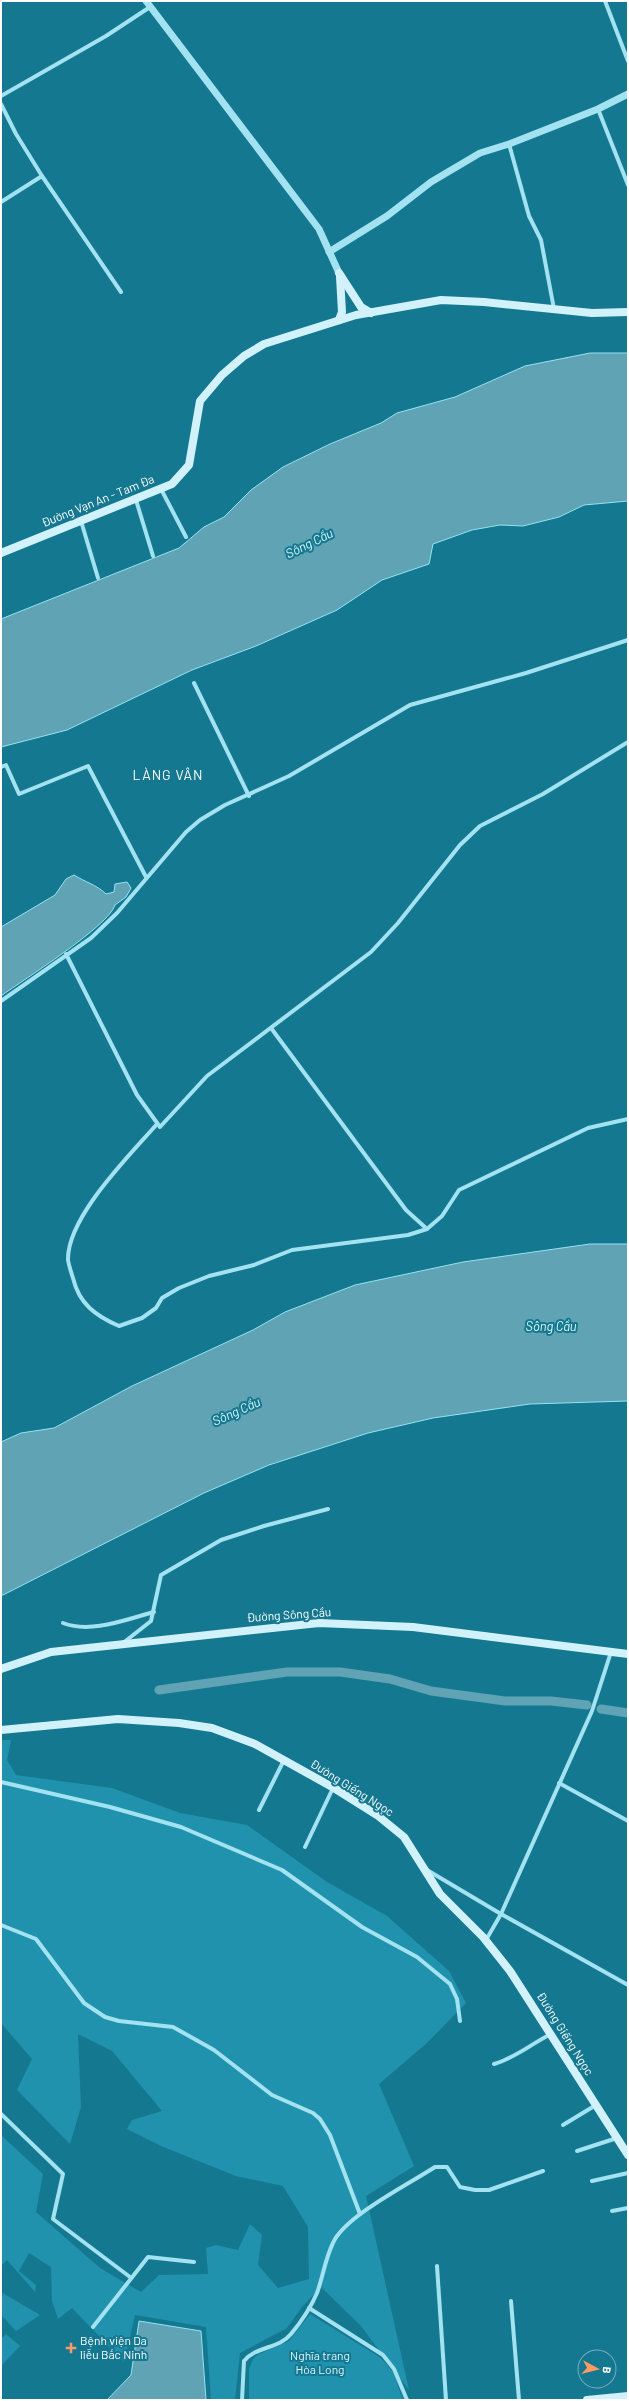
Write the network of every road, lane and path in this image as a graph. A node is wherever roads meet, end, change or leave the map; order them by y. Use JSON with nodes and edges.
{"nodes":[{"id":1,"x":605,"y":1,"type":"edge"},
{"id":2,"x":148,"y":4,"type":"edge"},
{"id":3,"x":628,"y":61,"type":"edge"},
{"id":4,"x":628,"y":94,"type":"edge"},
{"id":5,"x":1,"y":96,"type":"edge"},
{"id":6,"x":1,"y":104,"type":"edge"},
{"id":7,"x":598,"y":109,"type":"junction"},
{"id":8,"x":508,"y":144,"type":"junction"},
{"id":9,"x":42,"y":176,"type":"junction"},
{"id":10,"x":628,"y":184,"type":"edge"},
{"id":11,"x":1,"y":202,"type":"edge"},
{"id":12,"x":329,"y":252,"type":"junction"},
{"id":13,"x":339,"y":273,"type":"junction"},
{"id":14,"x":121,"y":292,"type":"dead end"},
{"id":15,"x":554,"y":310,"type":"junction"},
{"id":16,"x":628,"y":312,"type":"edge"},
{"id":17,"x":371,"y":313,"type":"junction"},
{"id":18,"x":339,"y":320,"type":"junction"},
{"id":19,"x":161,"y":489,"type":"junction"},
{"id":20,"x":136,"y":500,"type":"junction"},
{"id":21,"x":81,"y":521,"type":"junction"},
{"id":22,"x":186,"y":538,"type":"dead end"},
{"id":23,"x":1,"y":553,"type":"edge"},
{"id":24,"x":153,"y":556,"type":"dead end"},
{"id":25,"x":98,"y":578,"type":"dead end"},
{"id":26,"x":628,"y":640,"type":"edge"},
{"id":27,"x":194,"y":683,"type":"dead end"},
{"id":28,"x":628,"y":742,"type":"edge"},
{"id":29,"x":1,"y":767,"type":"edge"},
{"id":30,"x":249,"y":796,"type":"junction"},
{"id":31,"x":146,"y":877,"type":"junction"},
{"id":32,"x":66,"y":954,"type":"junction"},
{"id":33,"x":1,"y":1001,"type":"edge"},
{"id":34,"x":271,"y":1028,"type":"junction"},
{"id":35,"x":628,"y":1119,"type":"edge"},
{"id":36,"x":157,"y":1124,"type":"junction"},
{"id":37,"x":427,"y":1229,"type":"junction"},
{"id":38,"x":328,"y":1509,"type":"dead end"},
{"id":39,"x":154,"y":1612,"type":"junction"},
{"id":40,"x":63,"y":1623,"type":"dead end"},
{"id":41,"x":123,"y":1643,"type":"junction"},
{"id":42,"x":611,"y":1652,"type":"junction"},
{"id":43,"x":628,"y":1654,"type":"edge"},
{"id":44,"x":1,"y":1669,"type":"edge"},
{"id":45,"x":1,"y":1730,"type":"edge"},
{"id":46,"x":284,"y":1760,"type":"junction"},
{"id":47,"x":1,"y":1782,"type":"edge"},
{"id":48,"x":560,"y":1783,"type":"junction"},
{"id":49,"x":334,"y":1788,"type":"junction"},
{"id":50,"x":259,"y":1810,"type":"dead end"},
{"id":51,"x":628,"y":1821,"type":"edge"},
{"id":52,"x":305,"y":1847,"type":"dead end"},
{"id":53,"x":423,"y":1867,"type":"junction"},
{"id":54,"x":501,"y":1914,"type":"junction"},
{"id":55,"x":1,"y":1926,"type":"edge"},
{"id":56,"x":486,"y":1940,"type":"junction"},
{"id":57,"x":628,"y":1985,"type":"edge"},
{"id":58,"x":460,"y":2021,"type":"dead end"},
{"id":59,"x":551,"y":2034,"type":"junction"},
{"id":60,"x":494,"y":2064,"type":"dead end"},
{"id":61,"x":596,"y":2105,"type":"junction"},
{"id":62,"x":1,"y":2114,"type":"edge"},
{"id":63,"x":563,"y":2125,"type":"dead end"},
{"id":64,"x":618,"y":2138,"type":"junction"},
{"id":65,"x":577,"y":2151,"type":"dead end"},
{"id":66,"x":628,"y":2155,"type":"edge"},
{"id":67,"x":543,"y":2170,"type":"dead end"},
{"id":68,"x":628,"y":2173,"type":"edge"},
{"id":69,"x":592,"y":2181,"type":"dead end"},
{"id":70,"x":628,"y":2208,"type":"edge"},
{"id":71,"x":612,"y":2211,"type":"dead end"},
{"id":72,"x":360,"y":2214,"type":"junction"},
{"id":73,"x":194,"y":2262,"type":"dead end"},
{"id":74,"x":437,"y":2266,"type":"dead end"},
{"id":75,"x":130,"y":2277,"type":"junction"},
{"id":76,"x":511,"y":2301,"type":"dead end"},
{"id":77,"x":309,"y":2308,"type":"junction"},
{"id":78,"x":93,"y":2326,"type":"dead end"},
{"id":79,"x":628,"y":2396,"type":"edge"},
{"id":80,"x":242,"y":2400,"type":"edge"},
{"id":81,"x":407,"y":2400,"type":"edge"},
{"id":82,"x":446,"y":2400,"type":"edge"},
{"id":83,"x":519,"y":2400,"type":"edge"},
{"id":84,"x":587,"y":2400,"type":"edge"}],
"edges":[{"from":1,"to":3,"type":"street"},
{"from":2,"to":5,"type":"street"},
{"from":2,"to":12,"type":"street"},
{"from":4,"to":7,"type":"street"},
{"from":6,"to":9,"type":"street"},
{"from":7,"to":8,"type":"street"},
{"from":7,"to":10,"type":"street"},
{"from":8,"to":12,"type":"street"},
{"from":8,"to":15,"type":"street"},
{"from":9,"to":11,"type":"street"},
{"from":9,"to":14,"type":"street"},
{"from":12,"to":13,"type":"street"},
{"from":13,"to":17,"type":"main road"},
{"from":13,"to":18,"type":"main road"},
{"from":15,"to":16,"type":"main road","name":"Đường Vạn An - Tam Đa"},
{"from":15,"to":17,"type":"main road","name":"Đường Vạn An - Tam Đa"},
{"from":17,"to":18,"type":"main road","name":"Đường Vạn An - Tam Đa"},
{"from":18,"to":19,"type":"main road","name":"Đường Vạn An - Tam Đa"},
{"from":19,"to":20,"type":"main road","name":"Đường Vạn An - Tam Đa"},
{"from":19,"to":22,"type":"street"},
{"from":20,"to":21,"type":"main road","name":"Đường Vạn An - Tam Đa"},
{"from":20,"to":24,"type":"street"},
{"from":21,"to":23,"type":"main road","name":"Đường Vạn An - Tam Đa"},
{"from":21,"to":25,"type":"street"},
{"from":26,"to":30,"type":"street"},
{"from":27,"to":30,"type":"street"},
{"from":28,"to":34,"type":"street"},
{"from":29,"to":31,"type":"street"},
{"from":30,"to":31,"type":"street"},
{"from":31,"to":32,"type":"street"},
{"from":32,"to":33,"type":"street"},
{"from":32,"to":36,"type":"street"},
{"from":34,"to":36,"type":"street"},
{"from":34,"to":37,"type":"street"},
{"from":35,"to":37,"type":"street"},
{"from":36,"to":37,"type":"street"},
{"from":38,"to":39,"type":"street"},
{"from":39,"to":40,"type":"street"},
{"from":39,"to":41,"type":"street"},
{"from":41,"to":42,"type":"main road","name":"Đường Sông Cầu"},
{"from":41,"to":44,"type":"main road","name":"Đường Sông Cầu"},
{"from":42,"to":43,"type":"main road","name":"Đường Sông Cầu"},
{"from":42,"to":48,"type":"street"},
{"from":45,"to":46,"type":"main road","name":"Đường Giếng Ngọc"},
{"from":46,"to":49,"type":"main road","name":"Đường Giếng Ngọc"},
{"from":46,"to":50,"type":"street"},
{"from":47,"to":58,"type":"street"},
{"from":48,"to":51,"type":"street"},
{"from":48,"to":54,"type":"street"},
{"from":49,"to":52,"type":"street"},
{"from":49,"to":53,"type":"main road","name":"Đường Giếng Ngọc"},
{"from":53,"to":54,"type":"street"},
{"from":53,"to":56,"type":"main road","name":"Đường Giếng Ngọc"},
{"from":54,"to":56,"type":"street"},
{"from":54,"to":57,"type":"street"},
{"from":55,"to":72,"type":"street"},
{"from":56,"to":59,"type":"main road","name":"Đường Giếng Ngọc"},
{"from":59,"to":60,"type":"street"},
{"from":59,"to":61,"type":"main road","name":"Đường Giếng Ngọc"},
{"from":61,"to":63,"type":"street"},
{"from":61,"to":64,"type":"main road","name":"Đường Giếng Ngọc"},
{"from":62,"to":75,"type":"street"},
{"from":64,"to":65,"type":"street"},
{"from":64,"to":66,"type":"main road","name":"Đường Giếng Ngọc"},
{"from":67,"to":72,"type":"street"},
{"from":68,"to":69,"type":"street"},
{"from":70,"to":71,"type":"street"},
{"from":72,"to":77,"type":"street"},
{"from":73,"to":75,"type":"street"},
{"from":74,"to":82,"type":"street"},
{"from":75,"to":78,"type":"street"},
{"from":76,"to":83,"type":"street"},
{"from":77,"to":80,"type":"street"},
{"from":77,"to":81,"type":"street"},
{"from":79,"to":84,"type":"main road"}]}
